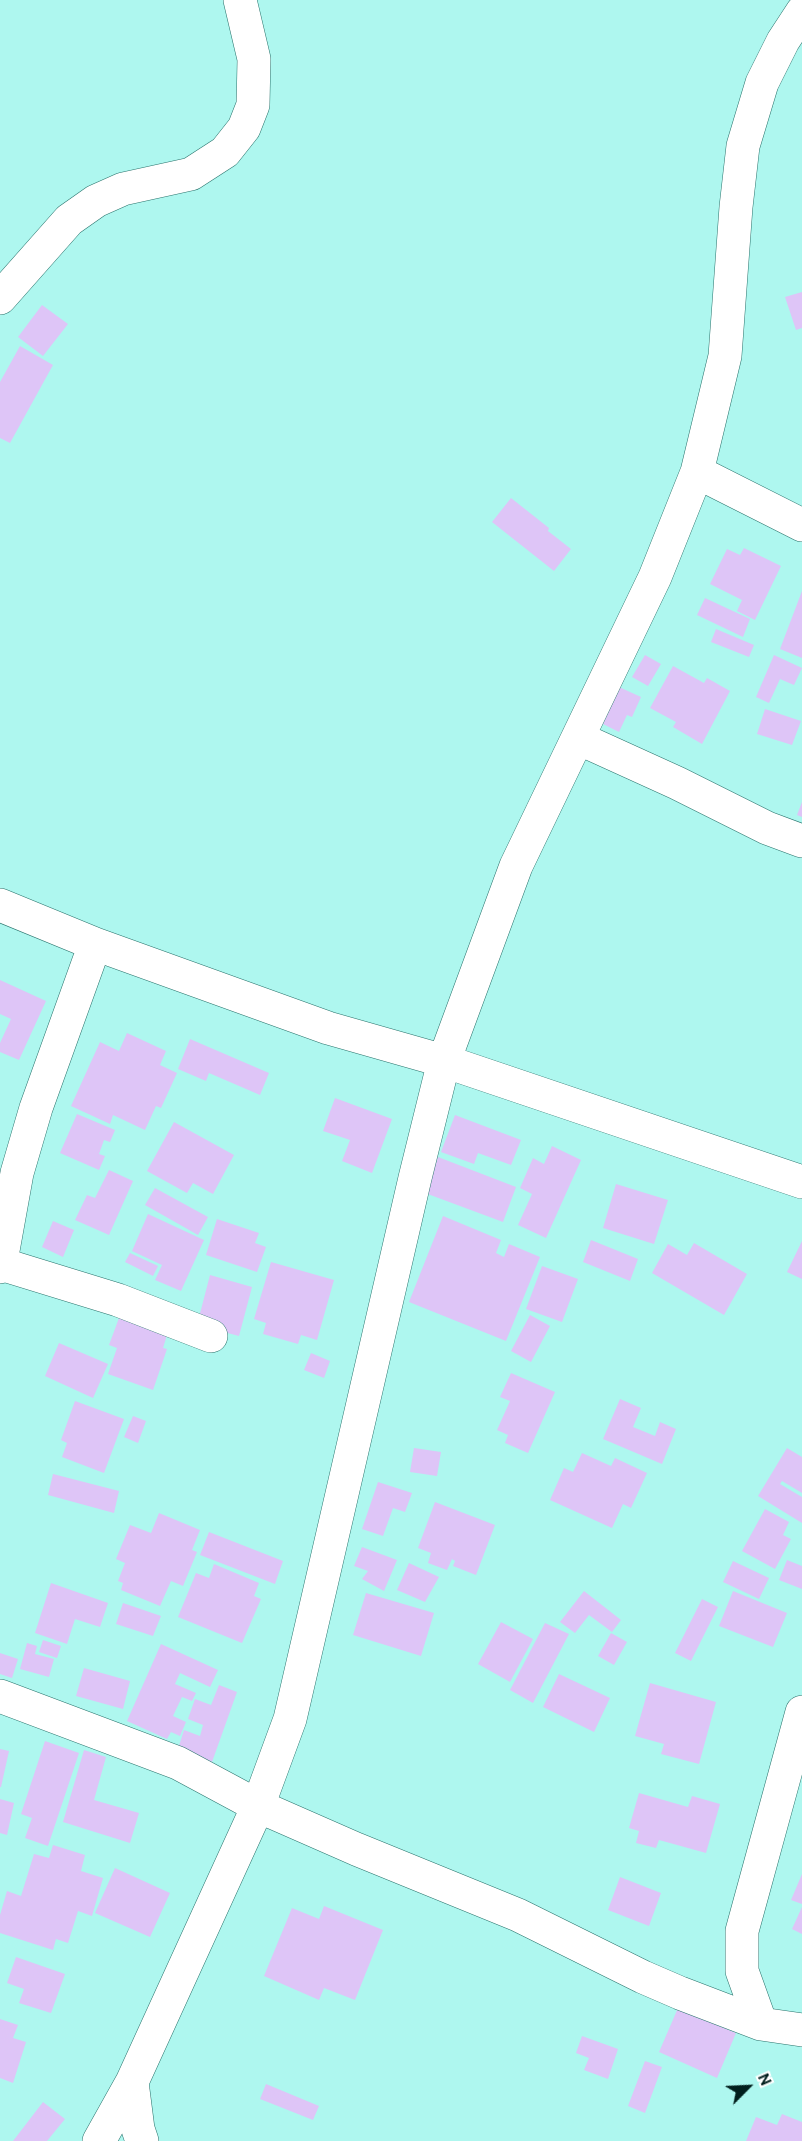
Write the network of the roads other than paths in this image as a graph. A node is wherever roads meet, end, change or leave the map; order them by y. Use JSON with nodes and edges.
{"nodes":[{"id":1,"x":240,"y":0,"type":"edge"},
{"id":2,"x":802,"y":12,"type":"edge"},
{"id":3,"x":0,"y":298,"type":"edge"},
{"id":4,"x":697,"y":472,"type":"junction"},
{"id":5,"x":802,"y":525,"type":"edge"},
{"id":6,"x":578,"y":738,"type":"junction"},
{"id":7,"x":802,"y":841,"type":"edge"},
{"id":8,"x":0,"y":905,"type":"edge"},
{"id":9,"x":95,"y":944,"type":"junction"},
{"id":10,"x":444,"y":1061,"type":"junction"},
{"id":11,"x":802,"y":1182,"type":"edge"},
{"id":12,"x":0,"y":1265,"type":"edge"},
{"id":13,"x":211,"y":1336,"type":"dead end"},
{"id":14,"x":0,"y":1696,"type":"edge"},
{"id":15,"x":802,"y":1712,"type":"edge"},
{"id":16,"x":258,"y":1806,"type":"junction"},
{"id":17,"x":761,"y":2024,"type":"junction"},
{"id":18,"x":802,"y":2030,"type":"edge"},
{"id":19,"x":132,"y":2082,"type":"junction"},
{"id":20,"x":99,"y":2141,"type":"edge"},
{"id":21,"x":142,"y":2141,"type":"edge"}],
"edges":[{"from":1,"to":3,"type":"street"},
{"from":2,"to":4,"type":"street"},
{"from":4,"to":5,"type":"street"},
{"from":4,"to":6,"type":"street"},
{"from":6,"to":7,"type":"street"},
{"from":6,"to":10,"type":"street"},
{"from":8,"to":9,"type":"street"},
{"from":9,"to":10,"type":"street"},
{"from":9,"to":12,"type":"street"},
{"from":10,"to":11,"type":"street"},
{"from":10,"to":16,"type":"street"},
{"from":12,"to":13,"type":"street"},
{"from":14,"to":16,"type":"street"},
{"from":15,"to":17,"type":"street"},
{"from":16,"to":17,"type":"street"},
{"from":16,"to":19,"type":"street"},
{"from":17,"to":18,"type":"street"},
{"from":19,"to":20,"type":"street"},
{"from":19,"to":21,"type":"street"}]}
